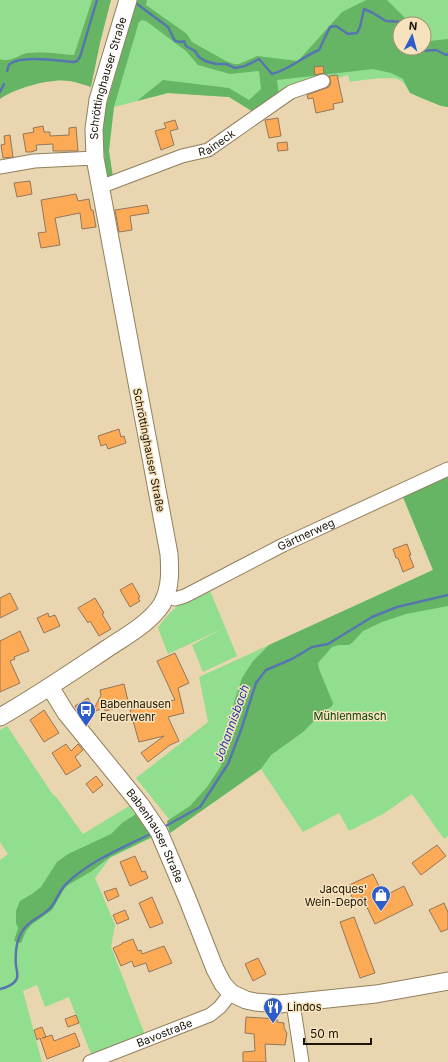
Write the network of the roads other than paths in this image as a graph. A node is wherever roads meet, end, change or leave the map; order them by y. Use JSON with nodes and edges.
{"nodes":[{"id":1,"x":126,"y":6,"type":"edge"},
{"id":2,"x":323,"y":81,"type":"dead end"},
{"id":3,"x":95,"y":158,"type":"junction"},
{"id":4,"x":0,"y":167,"type":"edge"},
{"id":5,"x":100,"y":187,"type":"junction"},
{"id":6,"x":448,"y":469,"type":"edge"},
{"id":7,"x":166,"y":595,"type":"junction"},
{"id":8,"x":50,"y":687,"type":"junction"},
{"id":9,"x":0,"y":717,"type":"edge"},
{"id":10,"x":448,"y":981,"type":"edge"},
{"id":11,"x":231,"y":993,"type":"junction"},
{"id":12,"x":293,"y":1003,"type":"junction"},
{"id":13,"x":90,"y":1062,"type":"edge"},
{"id":14,"x":302,"y":1062,"type":"edge"}],
"edges":[{"from":1,"to":3,"type":"main road","name":"Schröttinghauser Straße"},
{"from":2,"to":5,"type":"street","name":"Raineck"},
{"from":3,"to":4,"type":"street"},
{"from":3,"to":5,"type":"main road","name":"Schröttinghauser Straße"},
{"from":5,"to":7,"type":"main road","name":"Schröttinghauser Straße"},
{"from":6,"to":7,"type":"street","name":"Gärtnerweg"},
{"from":7,"to":8,"type":"main road","name":"Schröttinghauser Straße"},
{"from":8,"to":9,"type":"main road"},
{"from":8,"to":11,"type":"main road","name":"Babenhauser Straße"},
{"from":10,"to":12,"type":"main road"},
{"from":11,"to":12,"type":"main road"},
{"from":11,"to":13,"type":"street","name":"Bavostraße"},
{"from":12,"to":14,"type":"street"}]}
